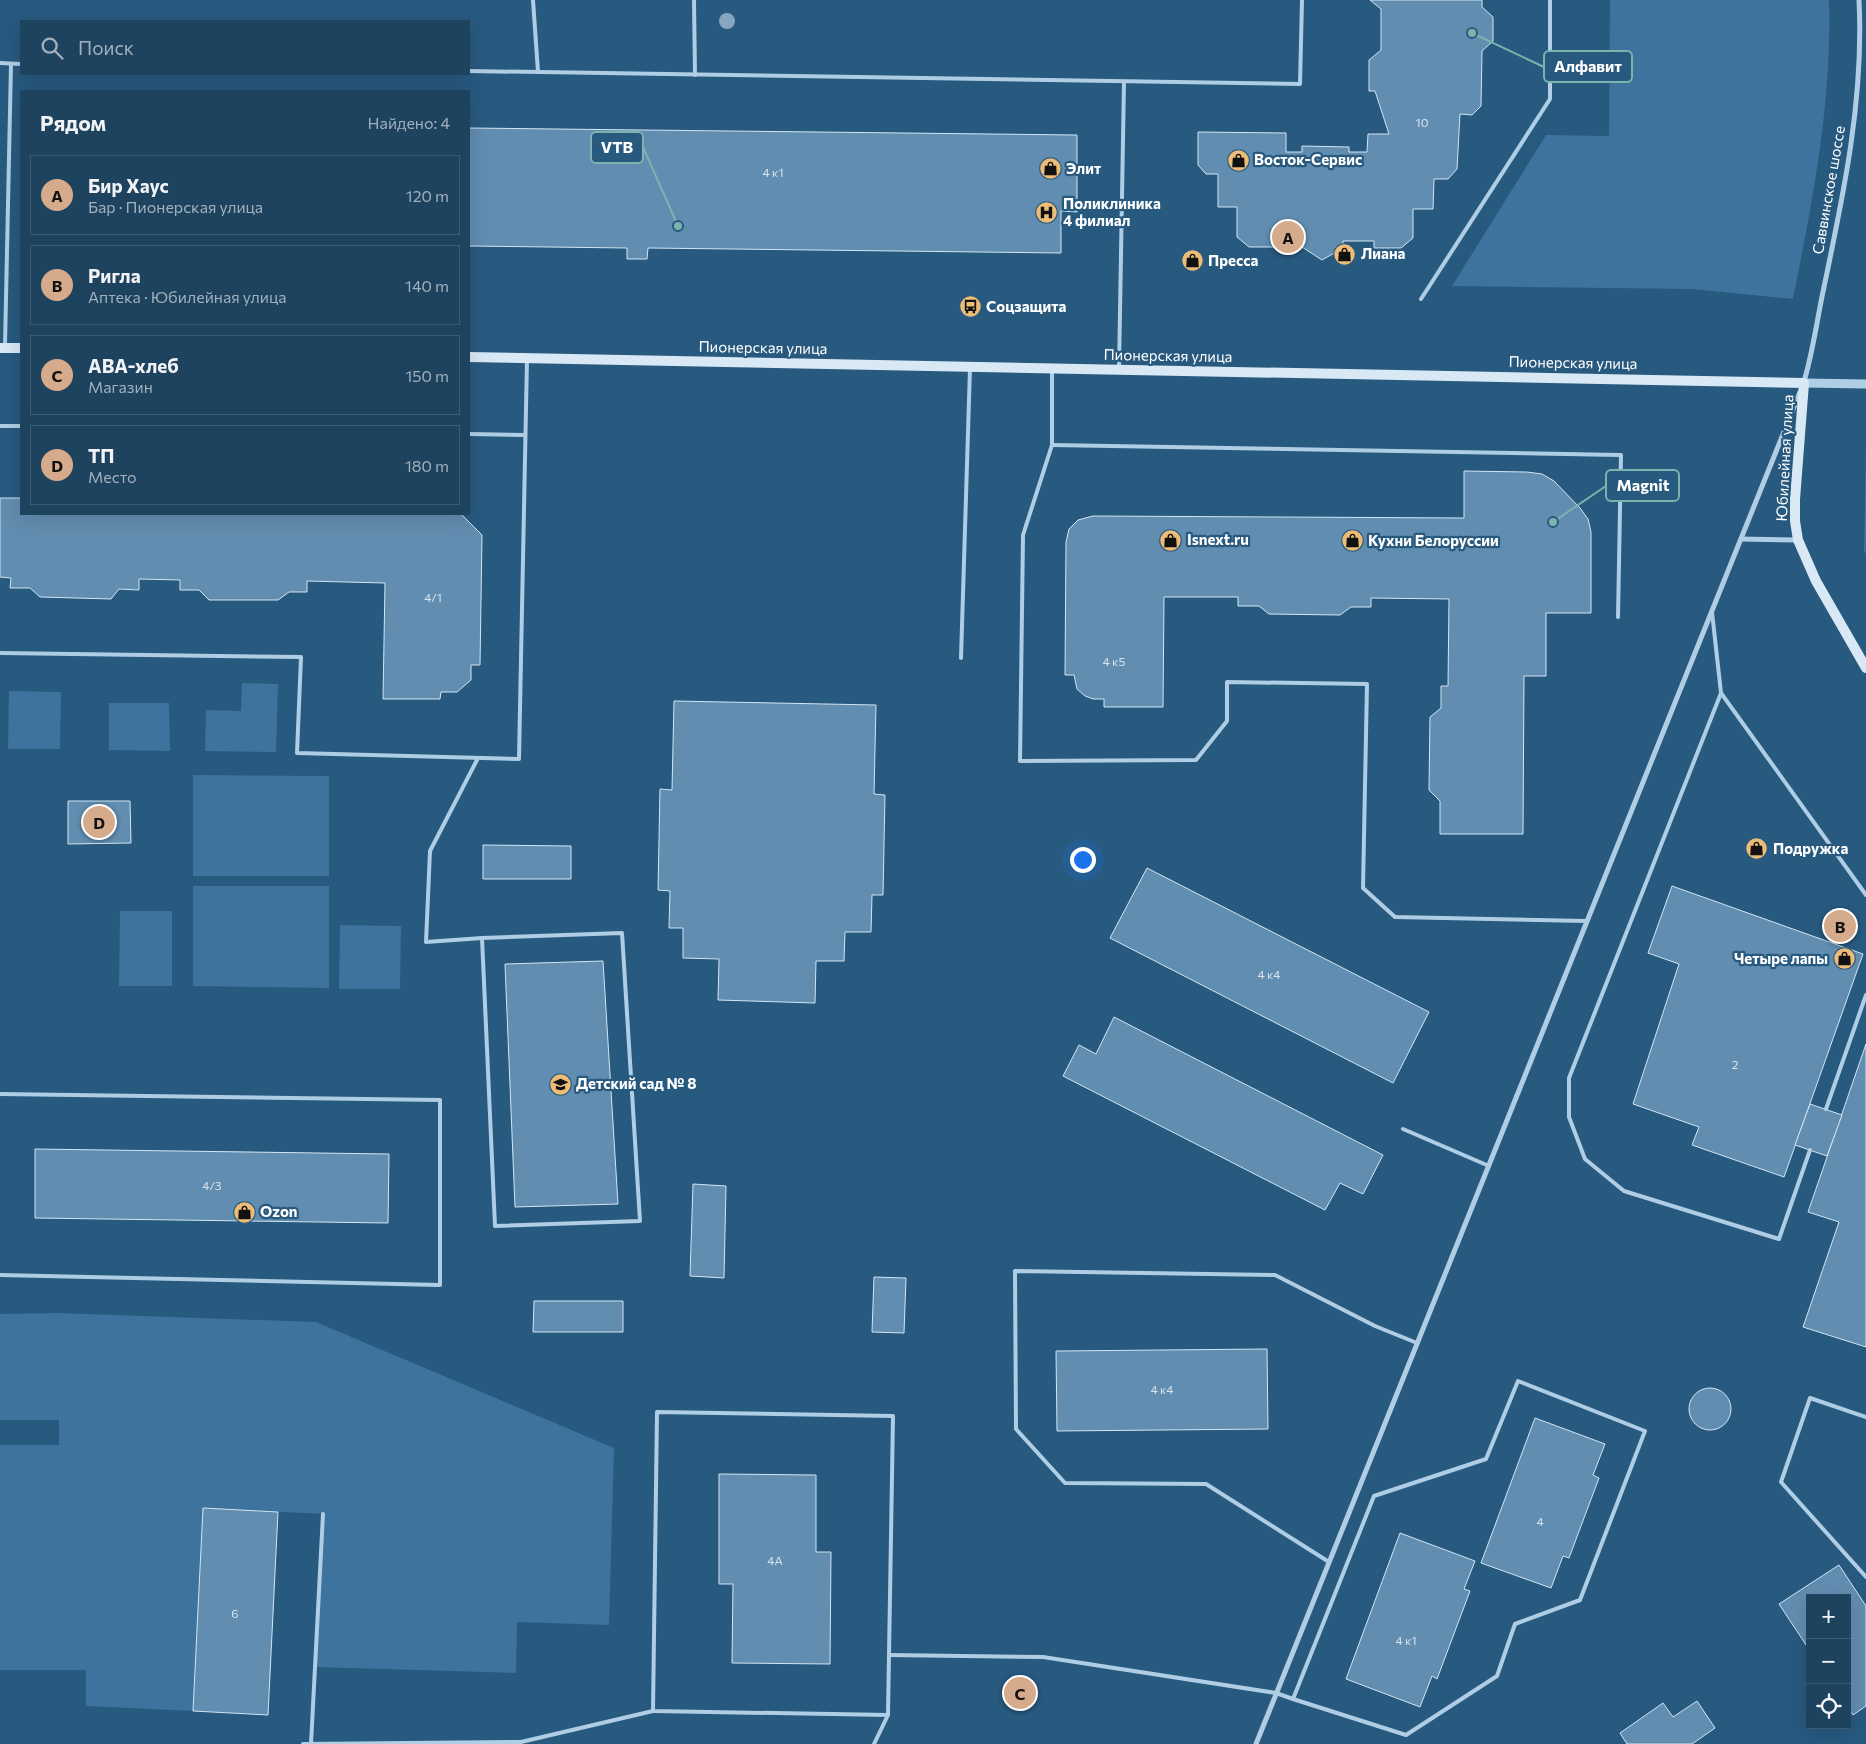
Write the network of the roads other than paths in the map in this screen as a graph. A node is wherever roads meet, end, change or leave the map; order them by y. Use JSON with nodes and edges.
{"nodes":[{"id":1,"x":533,"y":0,"type":"edge"},
{"id":2,"x":694,"y":0,"type":"edge"},
{"id":3,"x":1302,"y":0,"type":"edge"},
{"id":4,"x":1550,"y":0,"type":"edge"},
{"id":5,"x":1859,"y":0,"type":"edge"},
{"id":6,"x":0,"y":63,"type":"edge"},
{"id":7,"x":11,"y":64,"type":"junction"},
{"id":8,"x":20,"y":64,"type":"edge"},
{"id":9,"x":470,"y":71,"type":"edge"},
{"id":10,"x":538,"y":72,"type":"junction"},
{"id":11,"x":695,"y":75,"type":"junction"},
{"id":12,"x":1124,"y":82,"type":"junction"},
{"id":13,"x":1422,"y":299,"type":"dead end"},
{"id":14,"x":2,"y":348,"type":"edge"},
{"id":15,"x":20,"y":348,"type":"edge"},
{"id":16,"x":470,"y":357,"type":"edge"},
{"id":17,"x":527,"y":358,"type":"junction"},
{"id":18,"x":970,"y":367,"type":"junction"},
{"id":19,"x":1052,"y":368,"type":"junction"},
{"id":20,"x":1119,"y":370,"type":"junction"},
{"id":21,"x":1804,"y":383,"type":"junction"},
{"id":22,"x":1866,"y":384,"type":"edge"},
{"id":23,"x":0,"y":426,"type":"edge"},
{"id":24,"x":20,"y":426,"type":"edge"},
{"id":25,"x":470,"y":434,"type":"edge"},
{"id":26,"x":525,"y":435,"type":"junction"},
{"id":27,"x":1052,"y":445,"type":"junction"},
{"id":28,"x":1741,"y":539,"type":"junction"},
{"id":29,"x":1798,"y":540,"type":"junction"},
{"id":30,"x":1712,"y":611,"type":"junction"},
{"id":31,"x":1618,"y":617,"type":"dead end"},
{"id":32,"x":0,"y":653,"type":"edge"},
{"id":33,"x":961,"y":658,"type":"dead end"},
{"id":34,"x":1866,"y":668,"type":"edge"},
{"id":35,"x":1721,"y":693,"type":"junction"},
{"id":36,"x":478,"y":758,"type":"junction"},
{"id":37,"x":1866,"y":895,"type":"edge"},
{"id":38,"x":1587,"y":922,"type":"junction"},
{"id":39,"x":482,"y":938,"type":"junction"},
{"id":40,"x":1866,"y":995,"type":"edge"},
{"id":41,"x":0,"y":1094,"type":"edge"},
{"id":42,"x":1826,"y":1109,"type":"dead end"},
{"id":43,"x":1403,"y":1130,"type":"dead end"},
{"id":44,"x":1810,"y":1150,"type":"dead end"},
{"id":45,"x":1489,"y":1166,"type":"junction"},
{"id":46,"x":0,"y":1274,"type":"edge"},
{"id":47,"x":1417,"y":1343,"type":"junction"},
{"id":48,"x":1866,"y":1418,"type":"edge"},
{"id":49,"x":323,"y":1514,"type":"dead end"},
{"id":50,"x":1329,"y":1562,"type":"junction"},
{"id":51,"x":1866,"y":1577,"type":"edge"},
{"id":52,"x":889,"y":1655,"type":"junction"},
{"id":53,"x":1276,"y":1694,"type":"junction"},
{"id":54,"x":1293,"y":1699,"type":"junction"},
{"id":55,"x":653,"y":1711,"type":"junction"},
{"id":56,"x":888,"y":1715,"type":"junction"},
{"id":57,"x":303,"y":1744,"type":"edge"},
{"id":58,"x":311,"y":1744,"type":"edge"},
{"id":59,"x":874,"y":1744,"type":"edge"},
{"id":60,"x":1256,"y":1744,"type":"edge"}],
"edges":[{"from":1,"to":10,"type":"lane"},
{"from":2,"to":11,"type":"lane"},
{"from":3,"to":12,"type":"lane"},
{"from":4,"to":13,"type":"lane"},
{"from":5,"to":21,"type":"street","name":"Саввинское шоссе"},
{"from":6,"to":7,"type":"lane"},
{"from":7,"to":8,"type":"lane"},
{"from":7,"to":14,"type":"lane"},
{"from":9,"to":10,"type":"lane"},
{"from":10,"to":11,"type":"lane"},
{"from":11,"to":12,"type":"lane"},
{"from":12,"to":20,"type":"lane"},
{"from":14,"to":15,"type":"main road"},
{"from":16,"to":17,"type":"main road","name":"Пионерская улица"},
{"from":17,"to":18,"type":"main road","name":"Пионерская улица"},
{"from":17,"to":26,"type":"lane"},
{"from":18,"to":19,"type":"main road","name":"Пионерская улица"},
{"from":18,"to":33,"type":"lane"},
{"from":19,"to":20,"type":"main road","name":"Пионерская улица"},
{"from":19,"to":27,"type":"lane"},
{"from":20,"to":21,"type":"main road","name":"Пионерская улица"},
{"from":21,"to":22,"type":"street","name":"Пионерская улица"},
{"from":21,"to":28,"type":"street","name":"Саввинское шоссе"},
{"from":21,"to":29,"type":"main road","name":"Юбилейная улица"},
{"from":23,"to":24,"type":"lane"},
{"from":25,"to":26,"type":"lane"},
{"from":26,"to":36,"type":"lane"},
{"from":27,"to":31,"type":"lane"},
{"from":27,"to":38,"type":"lane"},
{"from":28,"to":29,"type":"street"},
{"from":28,"to":30,"type":"street","name":"Саввинское шоссе"},
{"from":29,"to":34,"type":"main road","name":"Юбилейная улица"},
{"from":30,"to":35,"type":"lane"},
{"from":30,"to":38,"type":"street","name":"Саввинское шоссе"},
{"from":32,"to":36,"type":"lane"},
{"from":35,"to":37,"type":"lane"},
{"from":35,"to":44,"type":"lane"},
{"from":36,"to":39,"type":"lane"},
{"from":38,"to":45,"type":"street","name":"Саввинское шоссе"},
{"from":39,"to":39,"type":"lane"},
{"from":40,"to":42,"type":"lane"},
{"from":41,"to":46,"type":"lane"},
{"from":43,"to":45,"type":"lane"},
{"from":45,"to":47,"type":"street","name":"Саввинское шоссе"},
{"from":47,"to":50,"type":"street","name":"Саввинское шоссе"},
{"from":47,"to":50,"type":"lane"},
{"from":48,"to":51,"type":"lane"},
{"from":49,"to":58,"type":"lane"},
{"from":50,"to":53,"type":"street","name":"Саввинское шоссе"},
{"from":52,"to":53,"type":"lane"},
{"from":52,"to":55,"type":"lane"},
{"from":52,"to":56,"type":"lane"},
{"from":53,"to":54,"type":"lane"},
{"from":53,"to":60,"type":"street","name":"Саввинское шоссе"},
{"from":54,"to":54,"type":"lane"},
{"from":55,"to":56,"type":"lane"},
{"from":55,"to":58,"type":"lane"},
{"from":56,"to":59,"type":"lane"},
{"from":57,"to":58,"type":"lane"}]}
